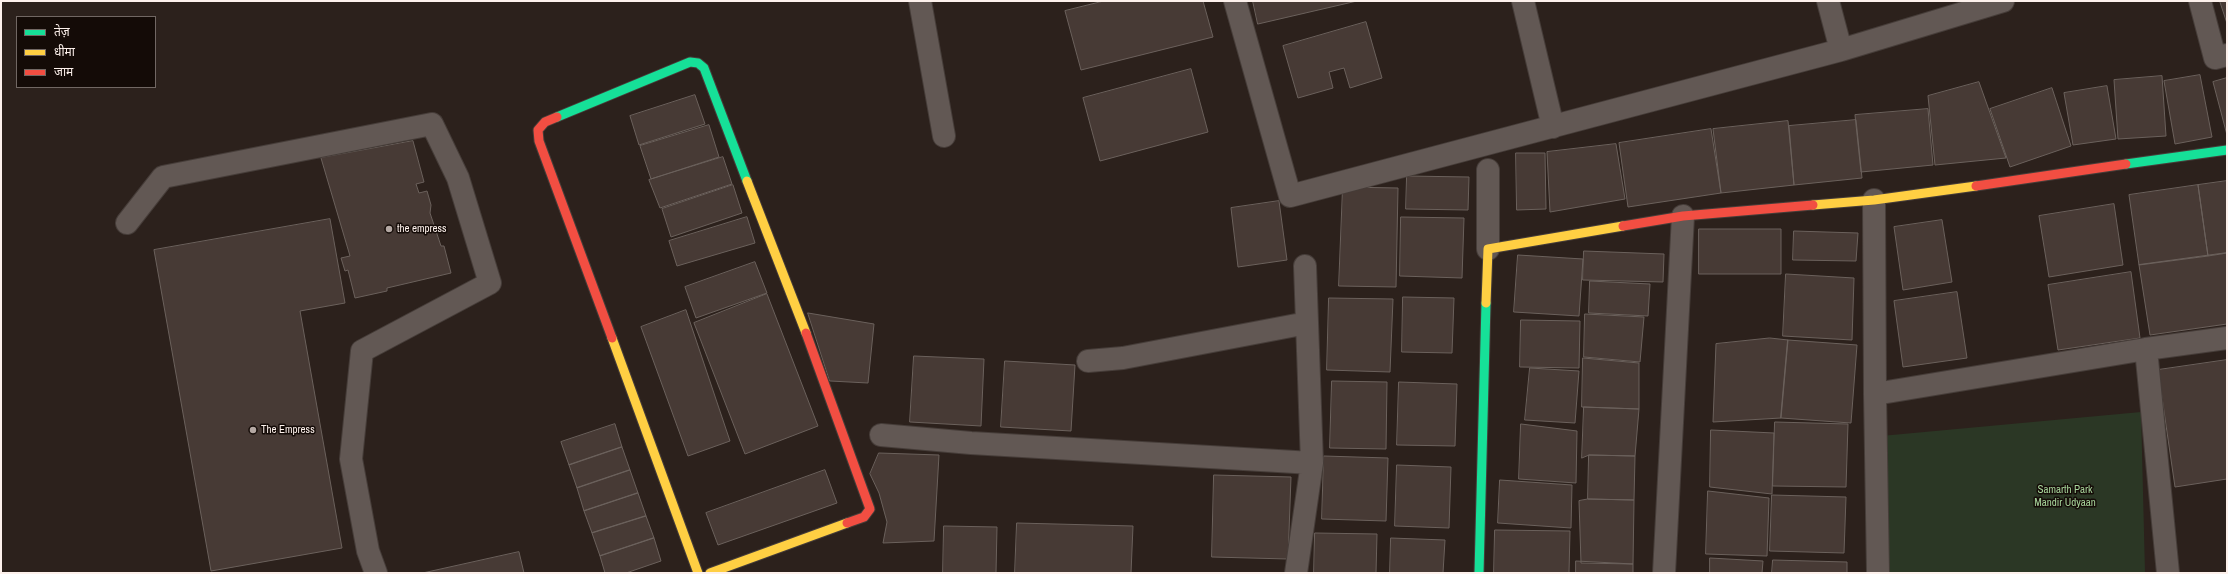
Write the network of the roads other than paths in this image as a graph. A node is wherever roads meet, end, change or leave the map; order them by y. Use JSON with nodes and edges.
{"nodes":[{"id":1,"x":920,"y":1,"type":"edge"},
{"id":2,"x":1235,"y":1,"type":"edge"},
{"id":3,"x":1523,"y":1,"type":"edge"},
{"id":4,"x":1828,"y":1,"type":"edge"},
{"id":5,"x":2003,"y":1,"type":"edge"},
{"id":6,"x":2200,"y":1,"type":"edge"},
{"id":7,"x":1842,"y":50,"type":"junction"},
{"id":8,"x":2227,"y":55,"type":"edge"},
{"id":9,"x":1553,"y":127,"type":"junction"},
{"id":10,"x":944,"y":136,"type":"dead end"},
{"id":11,"x":2227,"y":150,"type":"edge"},
{"id":12,"x":1488,"y":170,"type":"dead end"},
{"id":13,"x":1874,"y":200,"type":"junction"},
{"id":14,"x":1683,"y":216,"type":"junction"},
{"id":15,"x":127,"y":223,"type":"dead end"},
{"id":16,"x":1488,"y":249,"type":"junction"},
{"id":17,"x":1305,"y":266,"type":"dead end"},
{"id":18,"x":1307,"y":323,"type":"junction"},
{"id":19,"x":2227,"y":338,"type":"edge"},
{"id":20,"x":2146,"y":349,"type":"junction"},
{"id":21,"x":1088,"y":361,"type":"dead end"},
{"id":22,"x":1875,"y":394,"type":"junction"},
{"id":23,"x":881,"y":435,"type":"dead end"},
{"id":24,"x":1312,"y":463,"type":"junction"},
{"id":25,"x":368,"y":552,"type":"junction"},
{"id":26,"x":363,"y":573,"type":"edge"},
{"id":27,"x":376,"y":573,"type":"edge"},
{"id":28,"x":698,"y":573,"type":"edge"},
{"id":29,"x":710,"y":573,"type":"edge"},
{"id":30,"x":1296,"y":573,"type":"edge"},
{"id":31,"x":1479,"y":573,"type":"edge"},
{"id":32,"x":1664,"y":573,"type":"edge"},
{"id":33,"x":1878,"y":573,"type":"edge"},
{"id":34,"x":2168,"y":573,"type":"edge"}],
"edges":[{"from":1,"to":10,"type":"street"},
{"from":2,"to":9,"type":"street"},
{"from":3,"to":9,"type":"street"},
{"from":4,"to":7,"type":"street"},
{"from":5,"to":7,"type":"street"},
{"from":6,"to":8,"type":"street"},
{"from":7,"to":9,"type":"street"},
{"from":11,"to":13,"type":"street"},
{"from":12,"to":16,"type":"street"},
{"from":13,"to":14,"type":"street"},
{"from":13,"to":22,"type":"street"},
{"from":14,"to":16,"type":"street"},
{"from":14,"to":32,"type":"street"},
{"from":15,"to":25,"type":"street"},
{"from":16,"to":31,"type":"street"},
{"from":17,"to":18,"type":"street"},
{"from":18,"to":21,"type":"street"},
{"from":18,"to":24,"type":"street"},
{"from":19,"to":20,"type":"street"},
{"from":20,"to":22,"type":"street"},
{"from":20,"to":34,"type":"street"},
{"from":22,"to":33,"type":"street"},
{"from":23,"to":24,"type":"street"},
{"from":24,"to":30,"type":"street"},
{"from":25,"to":26,"type":"street"},
{"from":25,"to":27,"type":"street"},
{"from":28,"to":29,"type":"street"}]}
